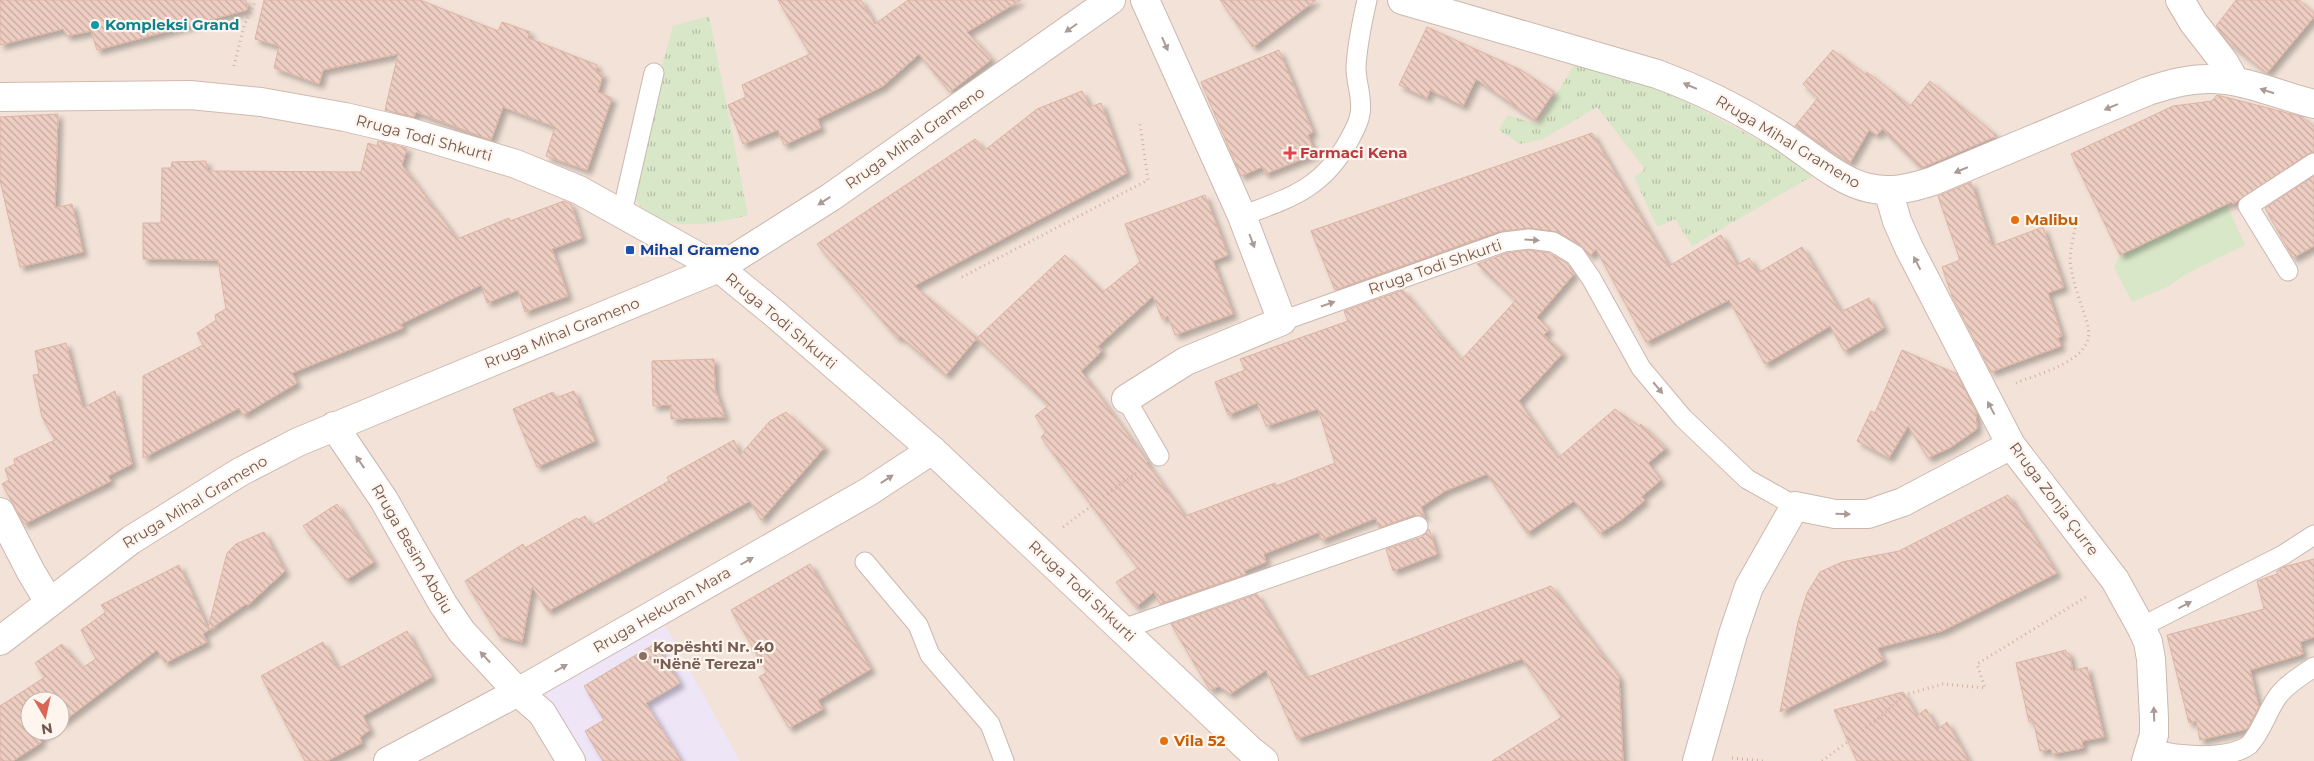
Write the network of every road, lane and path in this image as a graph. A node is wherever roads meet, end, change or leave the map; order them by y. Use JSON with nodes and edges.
{"nodes":[{"id":1,"x":256,"y":0,"type":"edge"},
{"id":2,"x":1111,"y":0,"type":"edge"},
{"id":3,"x":1145,"y":0,"type":"edge"},
{"id":4,"x":1367,"y":0,"type":"edge"},
{"id":5,"x":1402,"y":0,"type":"edge"},
{"id":6,"x":2180,"y":0,"type":"edge"},
{"id":7,"x":654,"y":73,"type":"dead end"},
{"id":8,"x":2235,"y":81,"type":"junction"},
{"id":9,"x":0,"y":97,"type":"edge"},
{"id":10,"x":226,"y":98,"type":"junction"},
{"id":11,"x":2314,"y":104,"type":"edge"},
{"id":12,"x":1140,"y":124,"type":"dead end"},
{"id":13,"x":2314,"y":163,"type":"edge"},
{"id":14,"x":1888,"y":190,"type":"junction"},
{"id":15,"x":622,"y":213,"type":"junction"},
{"id":16,"x":1242,"y":216,"type":"junction"},
{"id":17,"x":2077,"y":218,"type":"dead end"},
{"id":18,"x":719,"y":268,"type":"junction"},
{"id":19,"x":2288,"y":272,"type":"dead end"},
{"id":20,"x":962,"y":277,"type":"dead end"},
{"id":21,"x":1282,"y":321,"type":"junction"},
{"id":22,"x":1985,"y":396,"type":"junction"},
{"id":23,"x":1126,"y":399,"type":"joint"},
{"id":24,"x":334,"y":426,"type":"junction"},
{"id":25,"x":2011,"y":445,"type":"junction"},
{"id":26,"x":932,"y":450,"type":"junction"},
{"id":27,"x":1159,"y":456,"type":"joint"},
{"id":28,"x":1795,"y":506,"type":"junction"},
{"id":29,"x":0,"y":512,"type":"edge"},
{"id":30,"x":1418,"y":526,"type":"dead end"},
{"id":31,"x":2314,"y":535,"type":"edge"},
{"id":32,"x":1036,"y":548,"type":"junction"},
{"id":33,"x":865,"y":562,"type":"dead end"},
{"id":34,"x":2115,"y":580,"type":"junction"},
{"id":35,"x":49,"y":602,"type":"junction"},
{"id":36,"x":2141,"y":627,"type":"junction"},
{"id":37,"x":1123,"y":629,"type":"junction"},
{"id":38,"x":0,"y":641,"type":"edge"},
{"id":39,"x":2314,"y":667,"type":"edge"},
{"id":40,"x":518,"y":692,"type":"junction"},
{"id":41,"x":2148,"y":755,"type":"edge"},
{"id":42,"x":388,"y":761,"type":"edge"},
{"id":43,"x":571,"y":761,"type":"edge"},
{"id":44,"x":1004,"y":761,"type":"edge"},
{"id":45,"x":1264,"y":761,"type":"edge"},
{"id":46,"x":1697,"y":761,"type":"edge"},
{"id":47,"x":1822,"y":761,"type":"edge"}],
"edges":[{"from":1,"to":10,"type":"path"},
{"from":2,"to":18,"type":"street","name":"Rruga Mihal Grameno","one_way":true},
{"from":3,"to":16,"type":"street","one_way":true},
{"from":4,"to":16,"type":"lane"},
{"from":14,"to":5,"type":"street","name":"Rruga Mihal Grameno","one_way":true},
{"from":6,"to":8,"type":"street"},
{"from":7,"to":15,"type":"lane"},
{"from":11,"to":8,"type":"street","name":"Rruga Mihal Grameno","one_way":true},
{"from":8,"to":14,"type":"street","name":"Rruga Mihal Grameno","one_way":true},
{"from":9,"to":10,"type":"street","name":"Rruga Todi Shkurti"},
{"from":10,"to":15,"type":"street","name":"Rruga Todi Shkurti"},
{"from":12,"to":20,"type":"path"},
{"from":13,"to":19,"type":"lane"},
{"from":22,"to":14,"type":"street","name":"Rruga Zonja Çurre","one_way":true},
{"from":15,"to":18,"type":"street","name":"Rruga Todi Shkurti"},
{"from":16,"to":21,"type":"street","one_way":true},
{"from":17,"to":22,"type":"path"},
{"from":18,"to":24,"type":"street","name":"Rruga Mihal Grameno"},
{"from":18,"to":26,"type":"street","name":"Rruga Todi Shkurti"},
{"from":21,"to":23,"type":"street"},
{"from":21,"to":28,"type":"lane","name":"Rruga Todi Shkurti","one_way":true},
{"from":25,"to":22,"type":"street","name":"Rruga Zonja Çurre","one_way":true},
{"from":23,"to":27,"type":"lane"},
{"from":24,"to":35,"type":"street","name":"Rruga Mihal Grameno"},
{"from":40,"to":24,"type":"street","name":"Rruga Besim Abdiu","one_way":true},
{"from":28,"to":25,"type":"street","name":"Rruga Todi Shkurti","one_way":true},
{"from":25,"to":34,"type":"street","name":"Rruga Zonja Çurre"},
{"from":26,"to":32,"type":"street","name":"Rruga Todi Shkurti"},
{"from":40,"to":26,"type":"street","name":"Rruga Hekuran Mara","one_way":true},
{"from":27,"to":32,"type":"path"},
{"from":28,"to":46,"type":"street"},
{"from":29,"to":35,"type":"street"},
{"from":30,"to":37,"type":"lane"},
{"from":36,"to":31,"type":"lane","one_way":true},
{"from":32,"to":37,"type":"street","name":"Rruga Todi Shkurti"},
{"from":33,"to":44,"type":"lane"},
{"from":34,"to":36,"type":"street","name":"Rruga Zonja Çurre"},
{"from":34,"to":47,"type":"path"},
{"from":35,"to":38,"type":"street","name":"Rruga Mihal Grameno"},
{"from":41,"to":36,"type":"street","name":"Rruga Zonja Çurre","one_way":true},
{"from":37,"to":45,"type":"street","name":"Rruga Todi Shkurti"},
{"from":39,"to":41,"type":"lane"},
{"from":40,"to":42,"type":"street","name":"Rruga Hekuran Mara"},
{"from":40,"to":43,"type":"street","name":"Rruga Besim Abdiu"}]}
